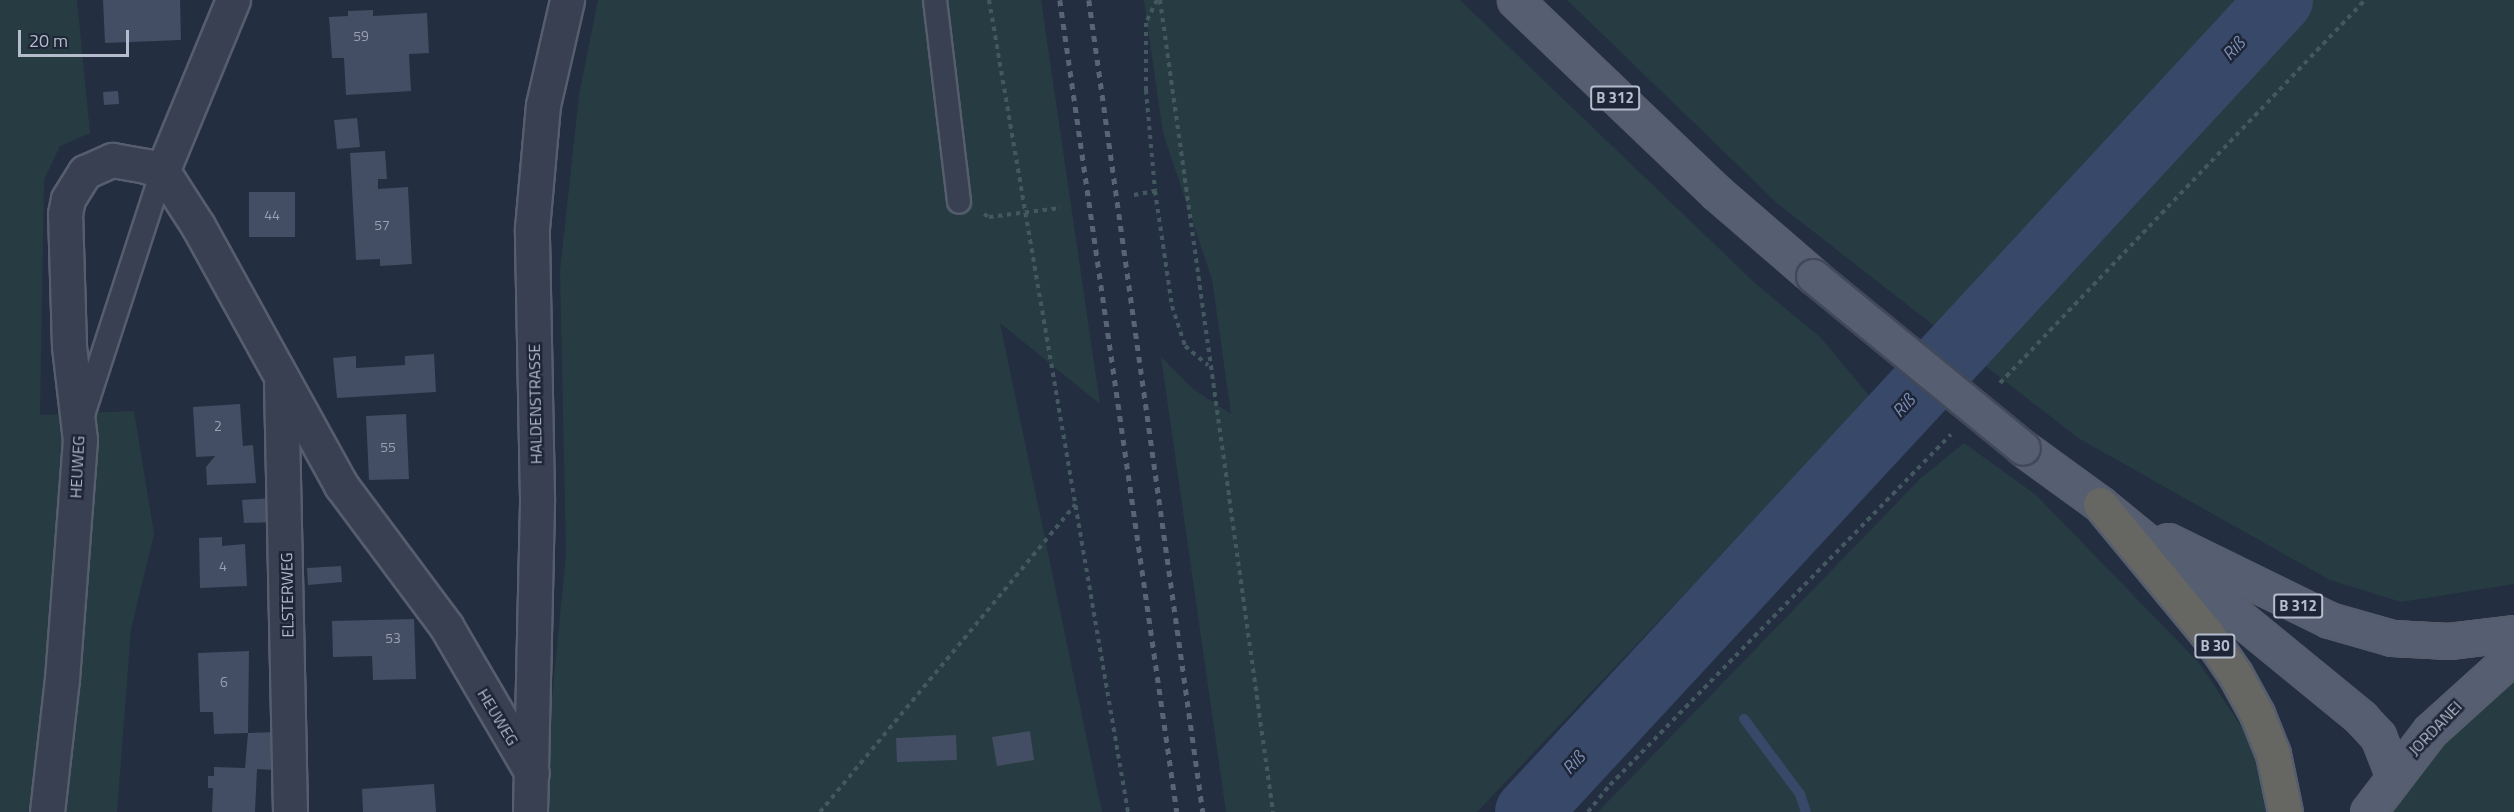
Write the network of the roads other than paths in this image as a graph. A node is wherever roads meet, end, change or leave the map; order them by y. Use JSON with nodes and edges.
{"nodes":[{"id":1,"x":233,"y":0,"type":"edge"},
{"id":2,"x":567,"y":0,"type":"edge"},
{"id":3,"x":935,"y":0,"type":"edge"},
{"id":4,"x":1515,"y":0,"type":"edge"},
{"id":5,"x":162,"y":172,"type":"junction"},
{"id":6,"x":959,"y":202,"type":"dead end"},
{"id":7,"x":281,"y":378,"type":"junction"},
{"id":8,"x":79,"y":428,"type":"junction"},
{"id":9,"x":2100,"y":504,"type":"junction"},
{"id":10,"x":2514,"y":633,"type":"edge"},
{"id":11,"x":2514,"y":655,"type":"edge"},
{"id":12,"x":532,"y":773,"type":"junction"},
{"id":13,"x":2393,"y":774,"type":"junction"},
{"id":14,"x":47,"y":812,"type":"edge"},
{"id":15,"x":290,"y":812,"type":"edge"},
{"id":16,"x":530,"y":812,"type":"edge"},
{"id":17,"x":2285,"y":812,"type":"edge"},
{"id":18,"x":2368,"y":812,"type":"edge"}],
"edges":[{"from":1,"to":5,"type":"street"},
{"from":2,"to":12,"type":"street","name":"HALDENSTRASSE"},
{"from":3,"to":6,"type":"lane"},
{"from":4,"to":9,"type":"main road","number":"B 312","bridge":true},
{"from":5,"to":7,"type":"street","name":"HEUWEG"},
{"from":5,"to":8,"type":"lane"},
{"from":5,"to":8,"type":"street","name":"HEUWEG"},
{"from":7,"to":12,"type":"street","name":"HEUWEG"},
{"from":7,"to":15,"type":"street","name":"ELSTERWEG"},
{"from":8,"to":14,"type":"street","name":"HEUWEG"},
{"from":9,"to":10,"type":"main road","number":"B 312"},
{"from":9,"to":13,"type":"main road","number":"B 312"},
{"from":9,"to":17,"type":"highway","number":"B 30"},
{"from":11,"to":13,"type":"main road","name":"JORDANEI"},
{"from":12,"to":16,"type":"street","name":"HALDENSTRASSE"},
{"from":13,"to":18,"type":"main road","name":"JORDANEI"}]}
